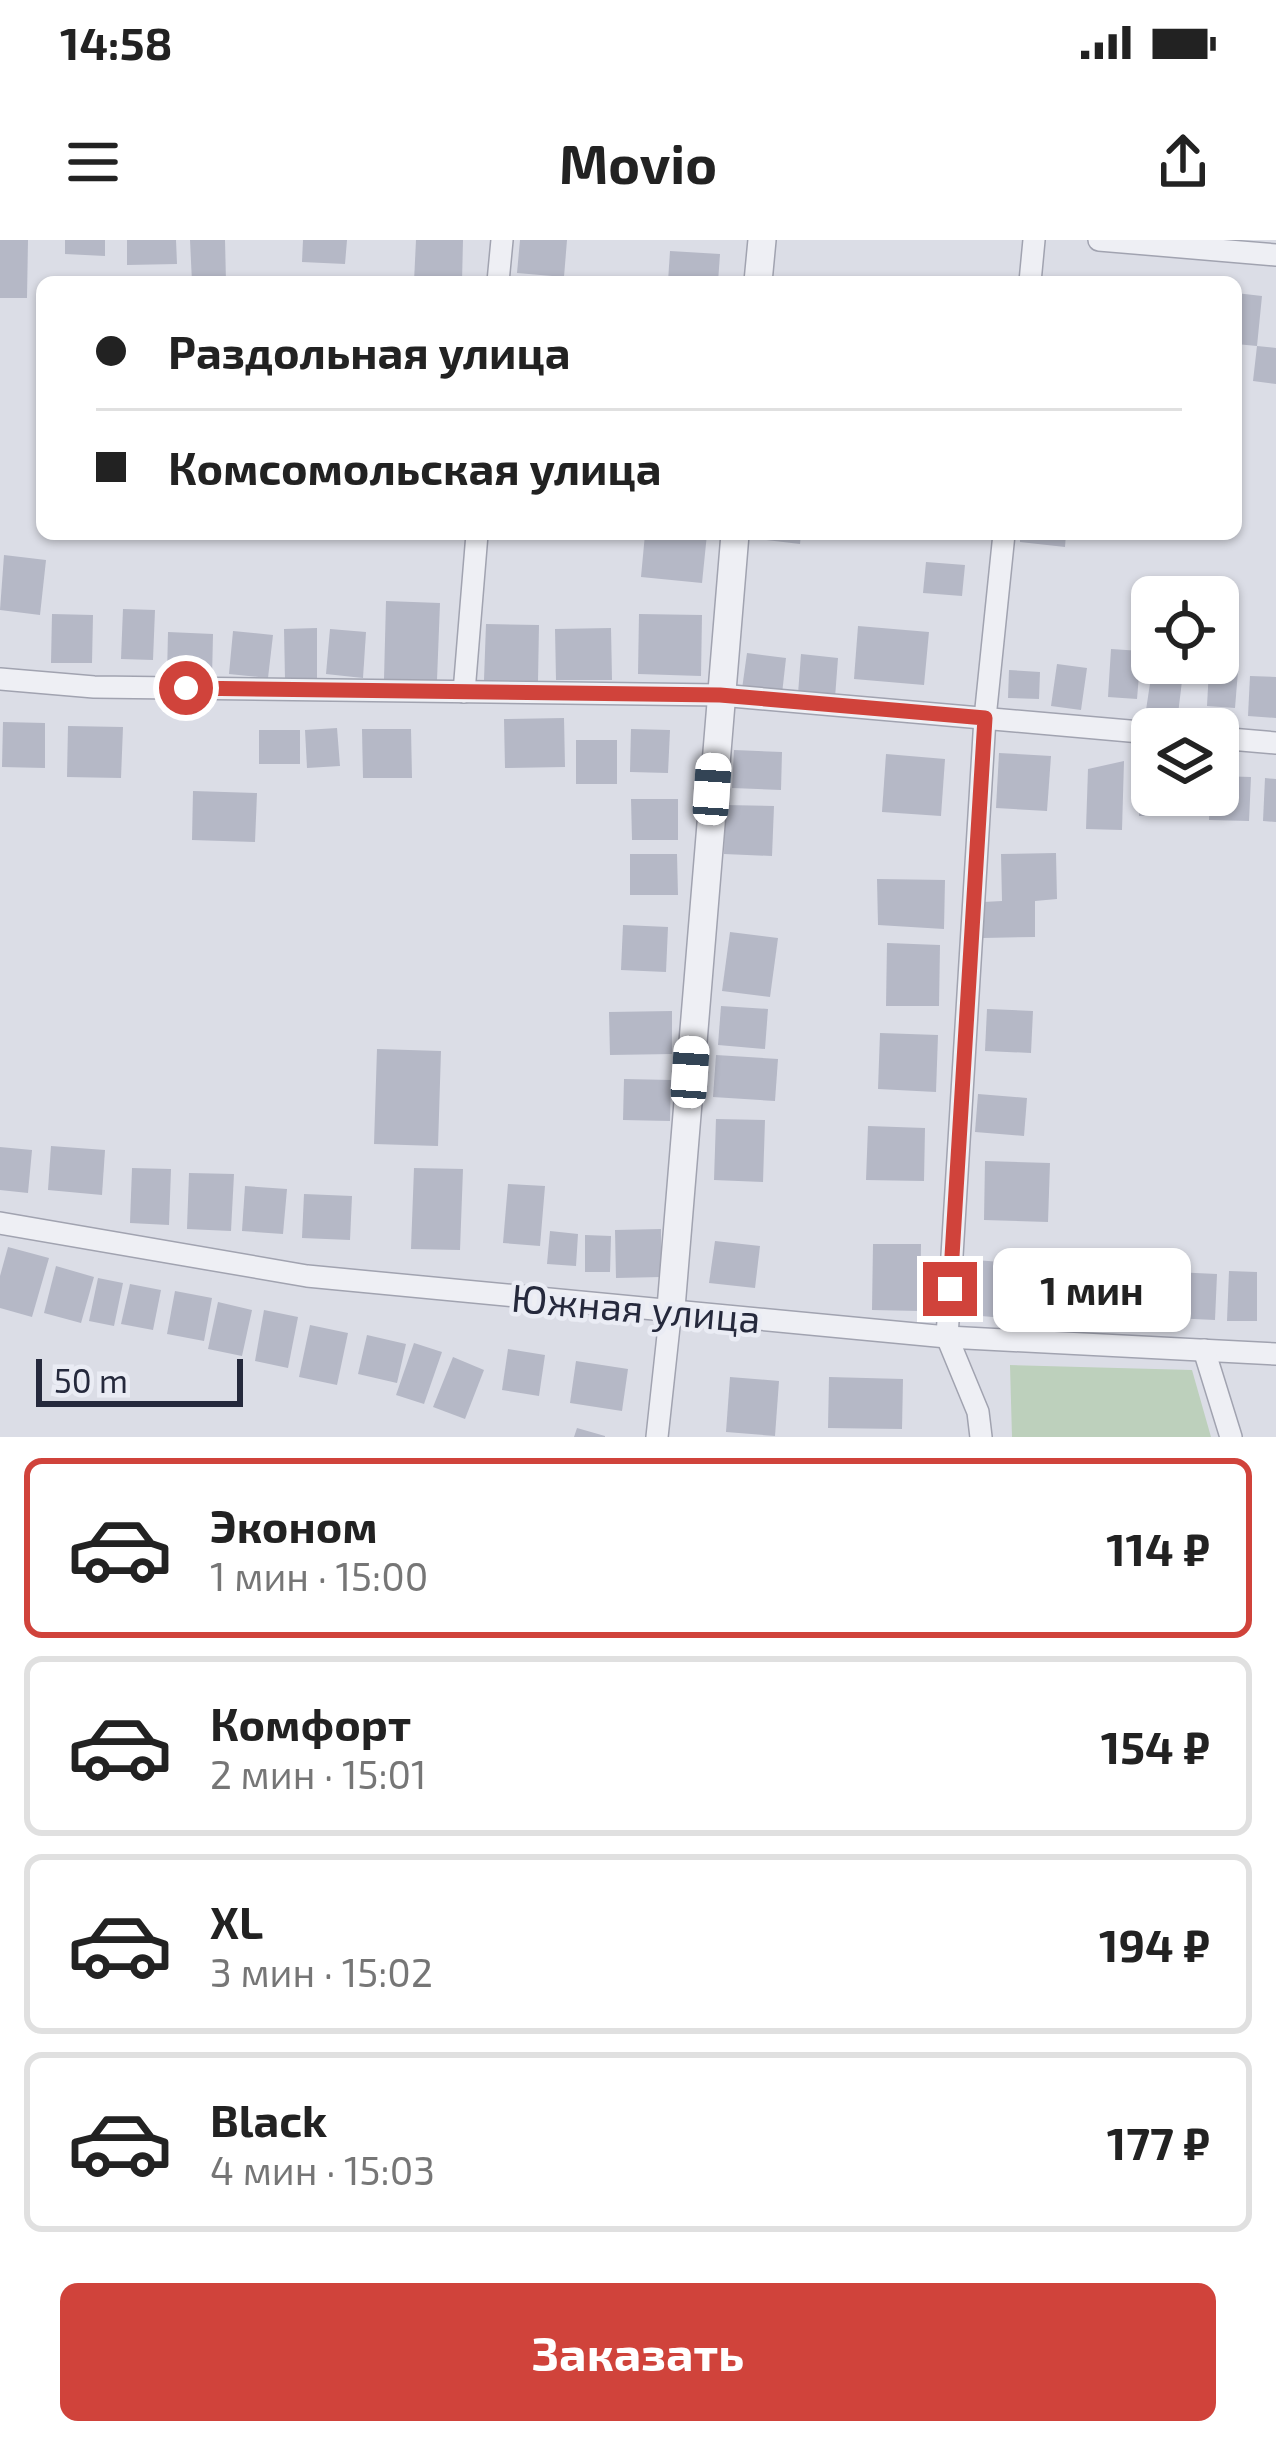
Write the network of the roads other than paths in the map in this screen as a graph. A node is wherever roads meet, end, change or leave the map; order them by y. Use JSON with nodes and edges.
{"nodes":[{"id":1,"x":502,"y":240,"type":"edge"},
{"id":2,"x":762,"y":240,"type":"edge"},
{"id":3,"x":1034,"y":240,"type":"edge"},
{"id":4,"x":1100,"y":240,"type":"edge"},
{"id":5,"x":1276,"y":255,"type":"edge"},
{"id":6,"x":499,"y":276,"type":"edge"},
{"id":7,"x":759,"y":276,"type":"edge"},
{"id":8,"x":1031,"y":276,"type":"edge"},
{"id":9,"x":477,"y":540,"type":"edge"},
{"id":10,"x":734,"y":540,"type":"edge"},
{"id":11,"x":1003,"y":540,"type":"edge"},
{"id":12,"x":0,"y":680,"type":"edge"},
{"id":13,"x":464,"y":692,"type":"junction"},
{"id":14,"x":720,"y":695,"type":"junction"},
{"id":15,"x":985,"y":718,"type":"junction"},
{"id":16,"x":1131,"y":731,"type":"edge"},
{"id":17,"x":1239,"y":740,"type":"edge"},
{"id":18,"x":1276,"y":743,"type":"edge"},
{"id":19,"x":0,"y":1223,"type":"edge"},
{"id":20,"x":670,"y":1308,"type":"junction"},
{"id":21,"x":946,"y":1336,"type":"junction"},
{"id":22,"x":1204,"y":1350,"type":"junction"},
{"id":23,"x":1276,"y":1354,"type":"edge"},
{"id":24,"x":657,"y":1437,"type":"edge"},
{"id":25,"x":981,"y":1437,"type":"edge"},
{"id":26,"x":1231,"y":1437,"type":"edge"}],
"edges":[{"from":1,"to":6,"type":"street"},
{"from":2,"to":7,"type":"street"},
{"from":3,"to":8,"type":"street"},
{"from":4,"to":5,"type":"street"},
{"from":9,"to":13,"type":"street"},
{"from":10,"to":14,"type":"street"},
{"from":11,"to":15,"type":"street"},
{"from":12,"to":13,"type":"street"},
{"from":13,"to":14,"type":"street"},
{"from":14,"to":15,"type":"street"},
{"from":14,"to":20,"type":"street"},
{"from":15,"to":16,"type":"street"},
{"from":15,"to":21,"type":"street"},
{"from":17,"to":18,"type":"street"},
{"from":19,"to":20,"type":"street","name":"Южная улица"},
{"from":20,"to":21,"type":"street","name":"Южная улица"},
{"from":20,"to":24,"type":"street"},
{"from":21,"to":22,"type":"street","name":"Южная улица"},
{"from":21,"to":25,"type":"street"},
{"from":22,"to":23,"type":"street","name":"Южная улица"},
{"from":22,"to":26,"type":"street"}]}
